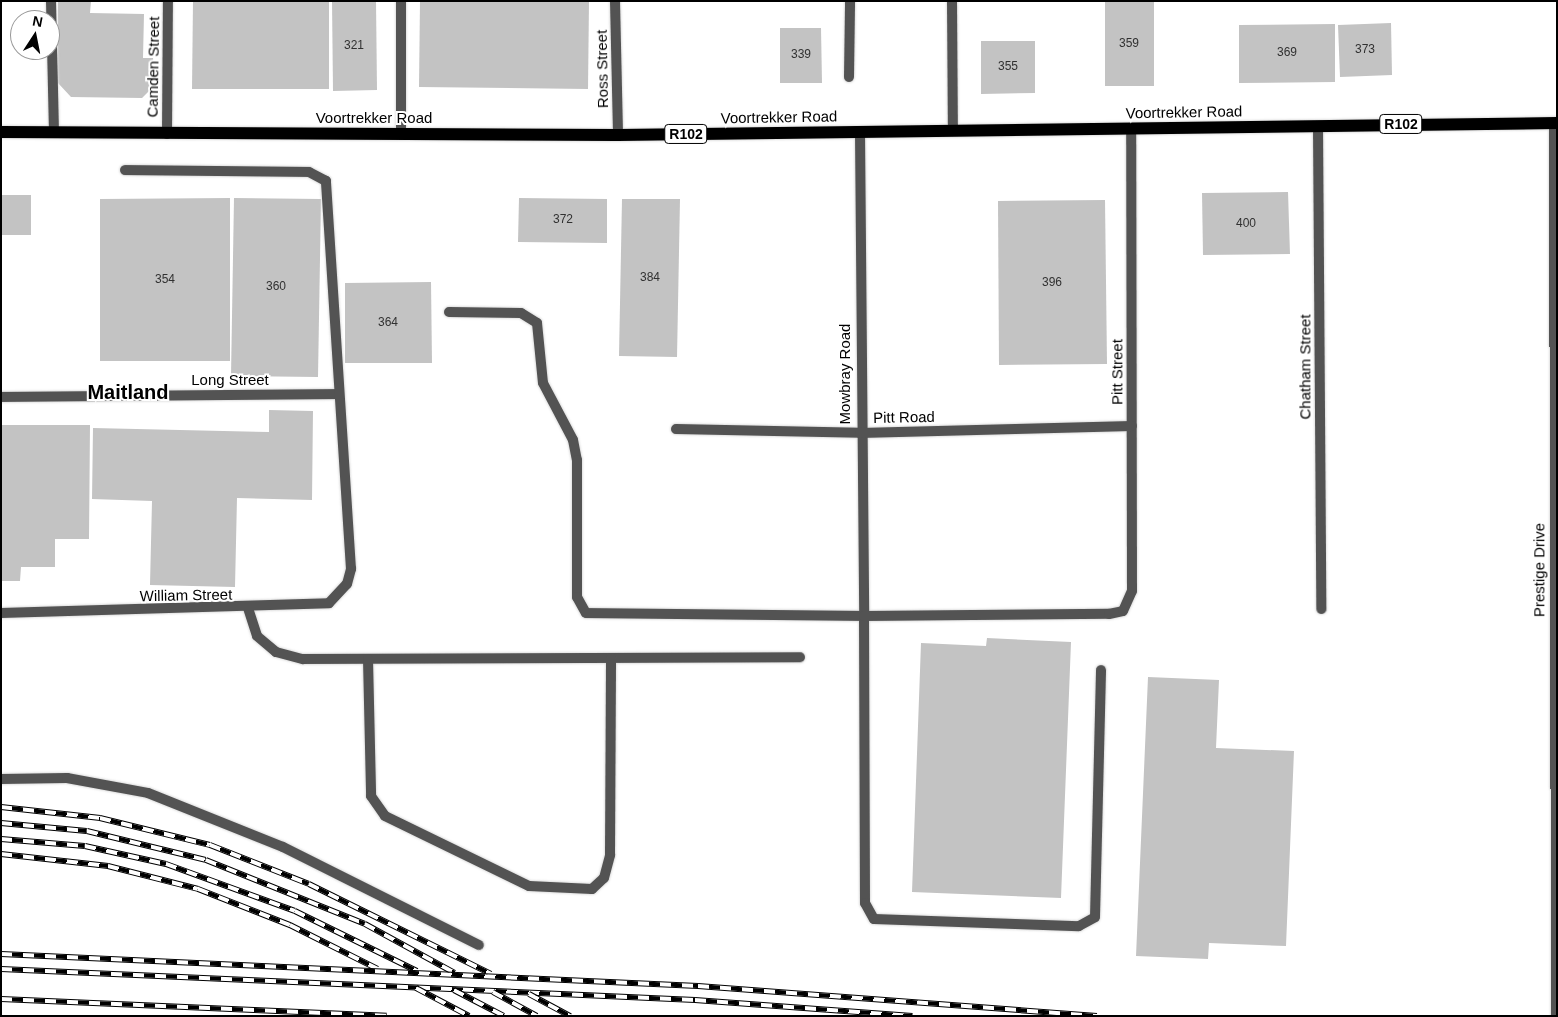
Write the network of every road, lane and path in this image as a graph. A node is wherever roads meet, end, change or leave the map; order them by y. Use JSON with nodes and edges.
{"nodes":[{"id":1,"x":51,"y":1,"type":"edge"},
{"id":2,"x":168,"y":1,"type":"edge"},
{"id":3,"x":401,"y":1,"type":"edge"},
{"id":4,"x":616,"y":1,"type":"edge"},
{"id":5,"x":850,"y":1,"type":"edge"},
{"id":6,"x":952,"y":1,"type":"edge"},
{"id":7,"x":849,"y":77,"type":"dead end"},
{"id":8,"x":1555,"y":123,"type":"edge"},
{"id":9,"x":1318,"y":126,"type":"junction"},
{"id":10,"x":1131,"y":129,"type":"junction"},
{"id":11,"x":953,"y":131,"type":"junction"},
{"id":12,"x":1,"y":132,"type":"edge"},
{"id":13,"x":54,"y":132,"type":"junction"},
{"id":14,"x":860,"y":132,"type":"junction"},
{"id":15,"x":167,"y":134,"type":"junction"},
{"id":16,"x":401,"y":134,"type":"junction"},
{"id":17,"x":618,"y":135,"type":"junction"},
{"id":18,"x":125,"y":170,"type":"dead end"},
{"id":19,"x":449,"y":312,"type":"dead end"},
{"id":20,"x":339,"y":394,"type":"junction"},
{"id":21,"x":1,"y":397,"type":"edge"},
{"id":22,"x":1132,"y":426,"type":"junction"},
{"id":23,"x":676,"y":430,"type":"dead end"},
{"id":24,"x":860,"y":433,"type":"junction"},
{"id":25,"x":248,"y":608,"type":"junction"},
{"id":26,"x":1321,"y":609,"type":"dead end"},
{"id":27,"x":1,"y":613,"type":"edge"},
{"id":28,"x":864,"y":616,"type":"junction"},
{"id":29,"x":800,"y":657,"type":"dead end"},
{"id":30,"x":611,"y":658,"type":"junction"},
{"id":31,"x":368,"y":659,"type":"junction"},
{"id":32,"x":1101,"y":670,"type":"dead end"},
{"id":33,"x":1,"y":779,"type":"edge"},
{"id":34,"x":479,"y":945,"type":"dead end"},
{"id":35,"x":1556,"y":986,"type":"edge"},
{"id":36,"x":1556,"y":1016,"type":"edge"}],
"edges":[{"from":1,"to":13,"type":"street"},
{"from":2,"to":15,"type":"street","name":"Camden Street"},
{"from":3,"to":16,"type":"street"},
{"from":4,"to":17,"type":"street","name":"Ross Street"},
{"from":5,"to":7,"type":"street"},
{"from":6,"to":11,"type":"street"},
{"from":8,"to":9,"type":"main road","name":"Voortrekker Road","number":"R102"},
{"from":8,"to":35,"type":"street","name":"Prestige Drive"},
{"from":9,"to":10,"type":"main road","name":"Voortrekker Road","number":"R102"},
{"from":9,"to":26,"type":"street","name":"Chatham Street"},
{"from":10,"to":11,"type":"main road","name":"Voortrekker Road","number":"R102"},
{"from":10,"to":22,"type":"street","name":"Pitt Street"},
{"from":11,"to":14,"type":"main road","name":"Voortrekker Road","number":"R102"},
{"from":12,"to":13,"type":"main road","name":"Voortrekker Road","number":"R102"},
{"from":13,"to":15,"type":"main road","name":"Voortrekker Road","number":"R102"},
{"from":14,"to":17,"type":"main road","name":"Voortrekker Road","number":"R102"},
{"from":14,"to":24,"type":"street","name":"Mowbray Road"},
{"from":15,"to":16,"type":"main road","name":"Voortrekker Road","number":"R102"},
{"from":16,"to":17,"type":"main road","name":"Voortrekker Road","number":"R102"},
{"from":18,"to":20,"type":"street"},
{"from":19,"to":28,"type":"street"},
{"from":20,"to":21,"type":"street","name":"Long Street"},
{"from":20,"to":25,"type":"street","name":"William Street"},
{"from":22,"to":24,"type":"street","name":"Pitt Road"},
{"from":22,"to":28,"type":"street","name":"Pitt Street"},
{"from":23,"to":24,"type":"street","name":"Pitt Road"},
{"from":24,"to":28,"type":"street","name":"Mowbray Road"},
{"from":25,"to":27,"type":"street","name":"William Street"},
{"from":25,"to":31,"type":"street"},
{"from":28,"to":32,"type":"street","name":"Mowbray Road"},
{"from":29,"to":30,"type":"street"},
{"from":30,"to":31,"type":"street"},
{"from":30,"to":31,"type":"street"},
{"from":33,"to":34,"type":"street"},
{"from":35,"to":36,"type":"street","name":"Prestige Drive"}]}
